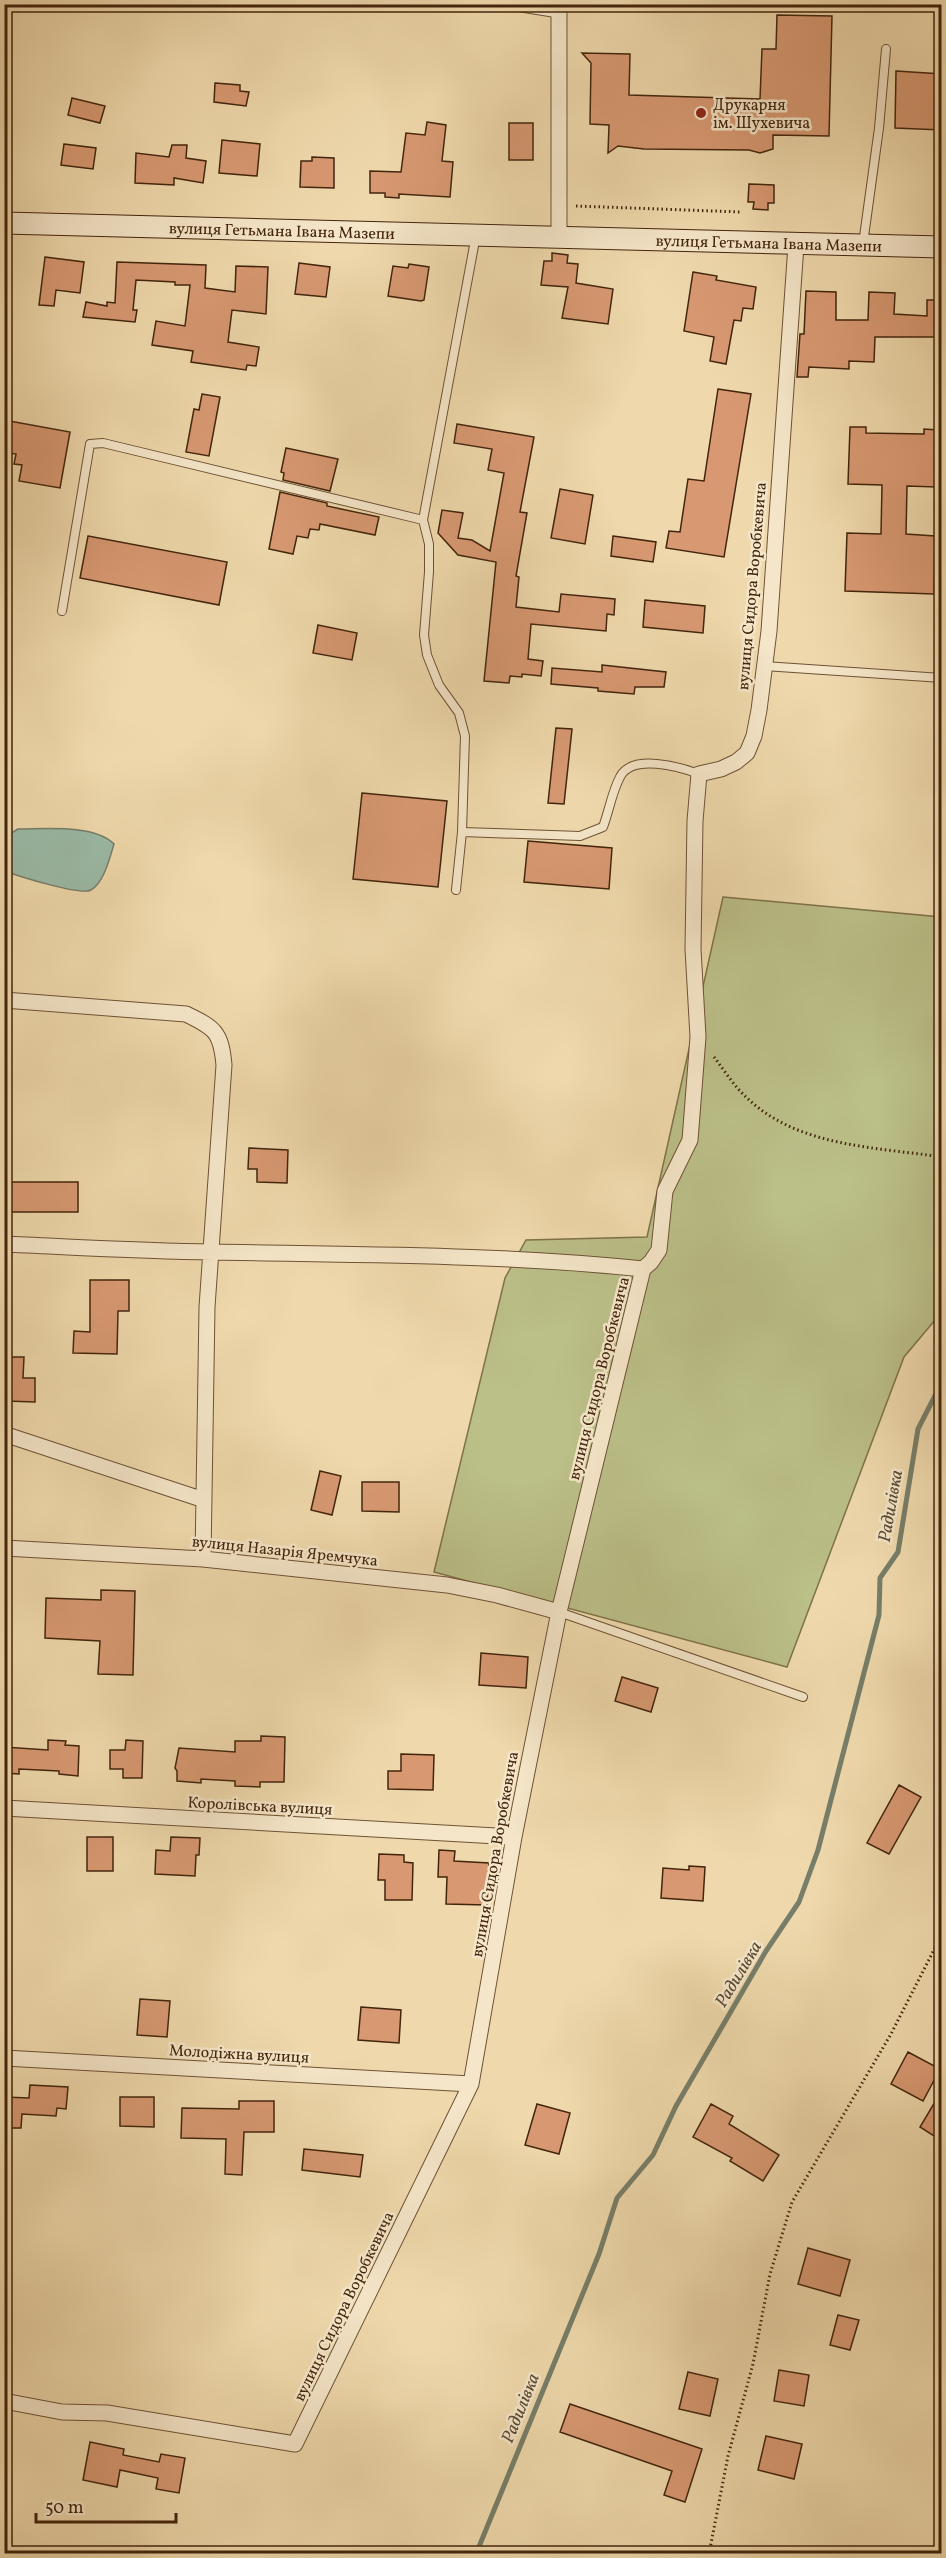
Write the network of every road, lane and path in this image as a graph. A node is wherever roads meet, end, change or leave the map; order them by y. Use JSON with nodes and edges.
{"nodes":[{"id":1,"x":522,"y":4,"type":"edge"},
{"id":2,"x":559,"y":7,"type":"edge"},
{"id":3,"x":886,"y":49,"type":"dead end"},
{"id":4,"x":559,"y":205,"type":"junction"},
{"id":5,"x":741,"y":212,"type":"dead end"},
{"id":6,"x":4,"y":224,"type":"edge"},
{"id":7,"x":476,"y":235,"type":"junction"},
{"id":8,"x":559,"y":237,"type":"junction"},
{"id":9,"x":796,"y":245,"type":"junction"},
{"id":10,"x":863,"y":246,"type":"junction"},
{"id":11,"x":942,"y":247,"type":"edge"},
{"id":12,"x":423,"y":520,"type":"junction"},
{"id":13,"x":62,"y":611,"type":"dead end"},
{"id":14,"x":764,"y":666,"type":"junction"},
{"id":15,"x":942,"y":678,"type":"edge"},
{"id":16,"x":699,"y":774,"type":"junction"},
{"id":17,"x":462,"y":832,"type":"junction"},
{"id":18,"x":456,"y":890,"type":"dead end"},
{"id":19,"x":4,"y":1000,"type":"edge"},
{"id":20,"x":698,"y":1037,"type":"junction"},
{"id":21,"x":942,"y":1157,"type":"edge"},
{"id":22,"x":4,"y":1245,"type":"edge"},
{"id":23,"x":211,"y":1252,"type":"junction"},
{"id":24,"x":643,"y":1269,"type":"junction"},
{"id":25,"x":4,"y":1434,"type":"edge"},
{"id":26,"x":204,"y":1500,"type":"junction"},
{"id":27,"x":4,"y":1548,"type":"edge"},
{"id":28,"x":203,"y":1559,"type":"junction"},
{"id":29,"x":559,"y":1612,"type":"junction"},
{"id":30,"x":803,"y":1697,"type":"dead end"},
{"id":31,"x":4,"y":1808,"type":"edge"},
{"id":32,"x":514,"y":1837,"type":"junction"},
{"id":33,"x":942,"y":1934,"type":"edge"},
{"id":34,"x":4,"y":2058,"type":"edge"},
{"id":35,"x":471,"y":2084,"type":"junction"},
{"id":36,"x":4,"y":2401,"type":"edge"},
{"id":37,"x":710,"y":2553,"type":"edge"}],
"edges":[{"from":1,"to":2,"type":"street"},
{"from":2,"to":4,"type":"street"},
{"from":3,"to":10,"type":"lane"},
{"from":4,"to":5,"type":"path"},
{"from":4,"to":8,"type":"street"},
{"from":6,"to":7,"type":"main road","name":"вулиця Гетьмана Івана Мазепи"},
{"from":7,"to":8,"type":"main road","name":"вулиця Гетьмана Івана Мазепи"},
{"from":7,"to":12,"type":"lane"},
{"from":8,"to":9,"type":"main road","name":"вулиця Гетьмана Івана Мазепи"},
{"from":9,"to":10,"type":"main road","name":"вулиця Гетьмана Івана Мазепи"},
{"from":9,"to":14,"type":"street","name":"вулиця Сидора Воробкевича"},
{"from":10,"to":11,"type":"main road","name":"вулиця Гетьмана Івана Мазепи"},
{"from":12,"to":13,"type":"lane"},
{"from":12,"to":17,"type":"lane"},
{"from":14,"to":15,"type":"lane"},
{"from":14,"to":16,"type":"street","name":"вулиця Сидора Воробкевича"},
{"from":16,"to":17,"type":"lane"},
{"from":16,"to":20,"type":"street","name":"вулиця Сидора Воробкевича"},
{"from":17,"to":18,"type":"lane"},
{"from":19,"to":23,"type":"street"},
{"from":20,"to":21,"type":"path"},
{"from":20,"to":24,"type":"street","name":"вулиця Сидора Воробкевича"},
{"from":22,"to":23,"type":"street"},
{"from":23,"to":24,"type":"street"},
{"from":23,"to":26,"type":"street"},
{"from":24,"to":29,"type":"street","name":"вулиця Сидора Воробкевича"},
{"from":25,"to":26,"type":"street"},
{"from":26,"to":28,"type":"street"},
{"from":27,"to":28,"type":"street","name":"вулиця Назарія Яремчука"},
{"from":28,"to":29,"type":"street","name":"вулиця Назарія Яремчука"},
{"from":29,"to":30,"type":"lane"},
{"from":29,"to":32,"type":"street","name":"вулиця Сидора Воробкевича"},
{"from":31,"to":32,"type":"street","name":"Королівська вулиця"},
{"from":32,"to":35,"type":"street","name":"вулиця Сидора Воробкевича"},
{"from":33,"to":37,"type":"path"},
{"from":34,"to":35,"type":"street","name":"Молодіжна вулиця"},
{"from":35,"to":36,"type":"street","name":"вулиця Сидора Воробкевича"}]}
